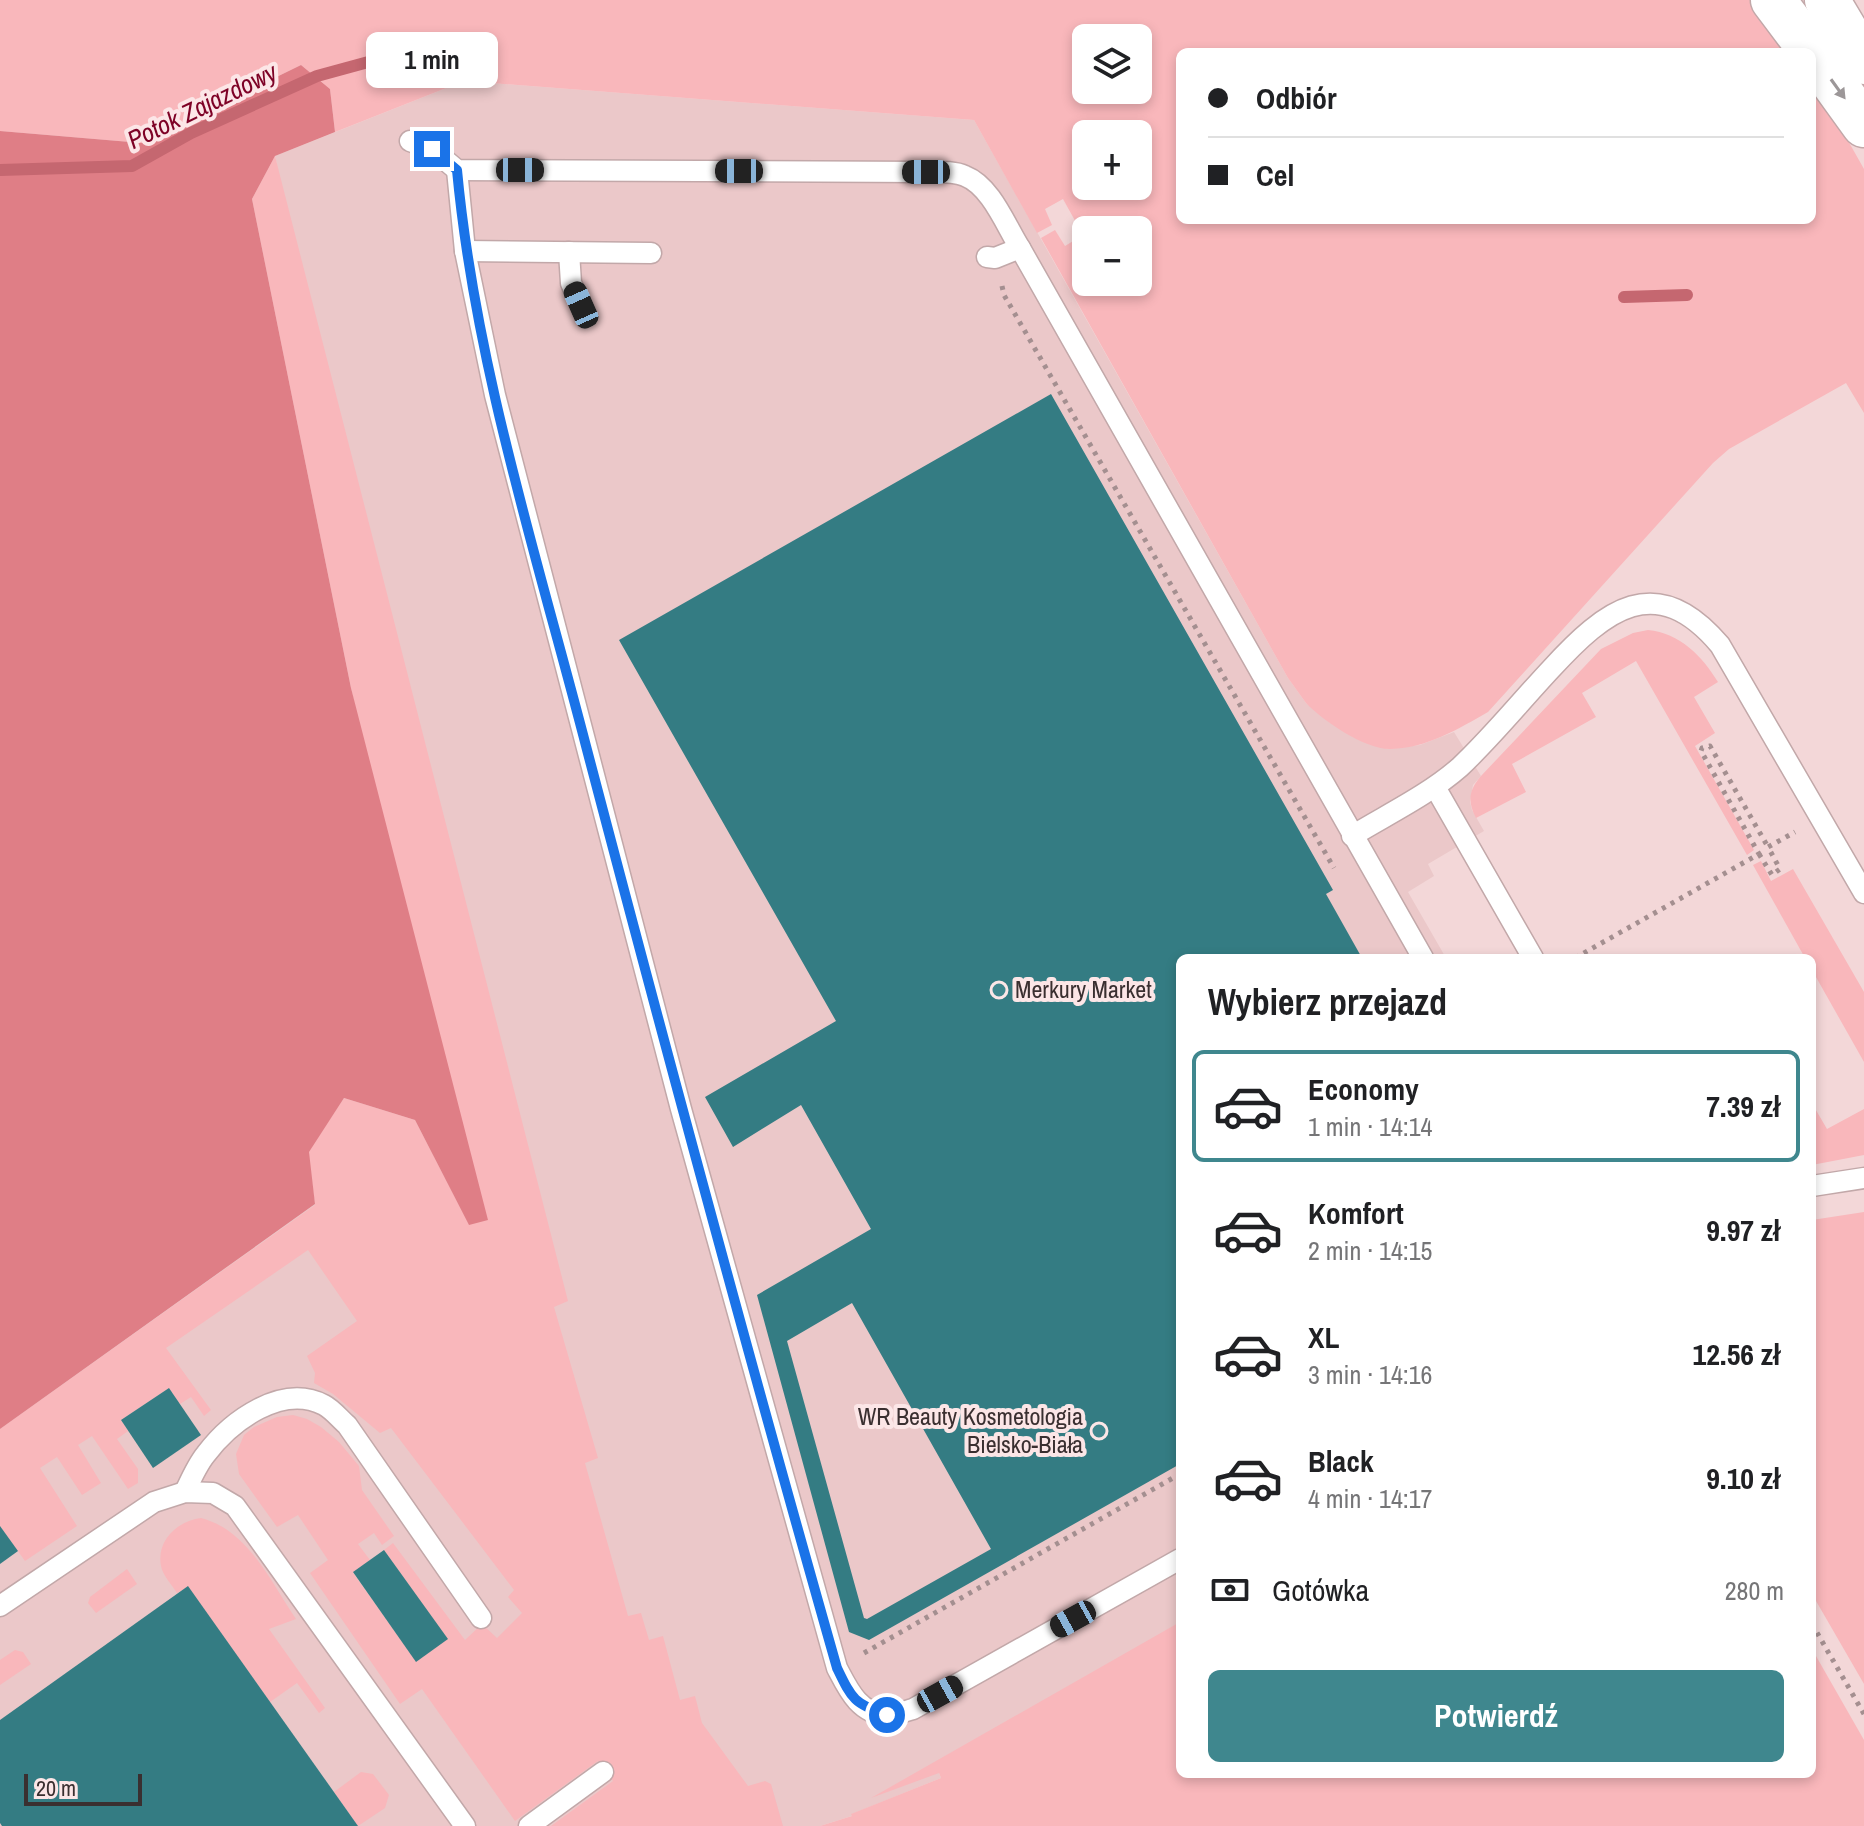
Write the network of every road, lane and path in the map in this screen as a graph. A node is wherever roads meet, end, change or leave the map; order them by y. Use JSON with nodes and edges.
{"nodes":[{"id":1,"x":1773,"y":0,"type":"edge"},
{"id":2,"x":1827,"y":0,"type":"edge"},
{"id":3,"x":1809,"y":48,"type":"edge"},
{"id":4,"x":1816,"y":58,"type":"edge"},
{"id":5,"x":1864,"y":62,"type":"edge"},
{"id":6,"x":1864,"y":125,"type":"edge"},
{"id":7,"x":410,"y":141,"type":"dead end"},
{"id":8,"x":457,"y":170,"type":"junction"},
{"id":9,"x":1020,"y":248,"type":"junction"},
{"id":10,"x":465,"y":251,"type":"junction"},
{"id":11,"x":569,"y":252,"type":"junction"},
{"id":12,"x":651,"y":253,"type":"dead end"},
{"id":13,"x":991,"y":258,"type":"joint"},
{"id":14,"x":581,"y":305,"type":"dead end"},
{"id":15,"x":1435,"y":787,"type":"junction"},
{"id":16,"x":1820,"y":818,"type":"junction"},
{"id":17,"x":1352,"y":836,"type":"junction"},
{"id":18,"x":1768,"y":847,"type":"junction"},
{"id":19,"x":1759,"y":854,"type":"junction"},
{"id":20,"x":1340,"y":877,"type":"dead end"},
{"id":21,"x":1864,"y":893,"type":"edge"},
{"id":22,"x":1421,"y":954,"type":"edge"},
{"id":23,"x":1531,"y":954,"type":"edge"},
{"id":24,"x":1582,"y":954,"type":"edge"},
{"id":25,"x":1864,"y":1178,"type":"edge"},
{"id":26,"x":1816,"y":1185,"type":"edge"},
{"id":27,"x":1176,"y":1476,"type":"edge"},
{"id":28,"x":185,"y":1492,"type":"junction"},
{"id":29,"x":1176,"y":1561,"type":"edge"},
{"id":30,"x":0,"y":1606,"type":"edge"},
{"id":31,"x":481,"y":1618,"type":"dead end"},
{"id":32,"x":1816,"y":1631,"type":"edge"},
{"id":33,"x":837,"y":1668,"type":"junction"},
{"id":34,"x":1864,"y":1714,"type":"edge"},
{"id":35,"x":603,"y":1772,"type":"dead end"},
{"id":36,"x":465,"y":1826,"type":"edge"},
{"id":37,"x":529,"y":1826,"type":"edge"}],
"edges":[{"from":1,"to":3,"type":"main road"},
{"from":2,"to":5,"type":"main road"},
{"from":4,"to":6,"type":"main road","one_way":true},
{"from":7,"to":8,"type":"lane"},
{"from":8,"to":9,"type":"lane"},
{"from":8,"to":10,"type":"lane"},
{"from":9,"to":13,"type":"lane"},
{"from":9,"to":17,"type":"lane"},
{"from":10,"to":11,"type":"lane"},
{"from":10,"to":33,"type":"lane"},
{"from":11,"to":12,"type":"lane"},
{"from":11,"to":14,"type":"lane"},
{"from":13,"to":20,"type":"path"},
{"from":15,"to":16,"type":"lane"},
{"from":15,"to":17,"type":"lane"},
{"from":15,"to":23,"type":"lane"},
{"from":16,"to":18,"type":"path"},
{"from":16,"to":21,"type":"lane"},
{"from":17,"to":22,"type":"lane"},
{"from":18,"to":19,"type":"path"},
{"from":18,"to":19,"type":"path"},
{"from":19,"to":24,"type":"path"},
{"from":25,"to":26,"type":"lane"},
{"from":27,"to":33,"type":"path"},
{"from":28,"to":30,"type":"lane"},
{"from":28,"to":31,"type":"lane"},
{"from":28,"to":36,"type":"lane"},
{"from":29,"to":33,"type":"lane"},
{"from":32,"to":34,"type":"path"},
{"from":35,"to":37,"type":"lane"}]}
